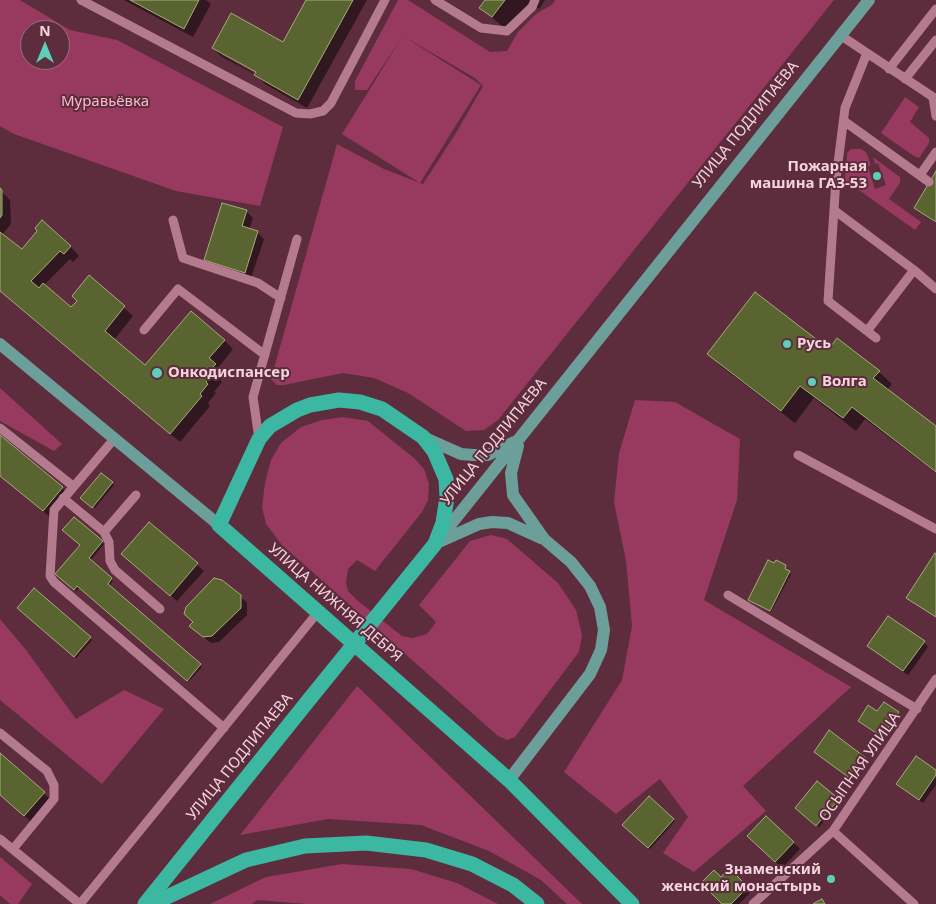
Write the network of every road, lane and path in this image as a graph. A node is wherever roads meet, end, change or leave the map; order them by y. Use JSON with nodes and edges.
{"nodes":[{"id":1,"x":81,"y":0,"type":"edge"},
{"id":2,"x":384,"y":0,"type":"edge"},
{"id":3,"x":435,"y":0,"type":"edge"},
{"id":4,"x":535,"y":0,"type":"edge"},
{"id":5,"x":869,"y":0,"type":"edge"},
{"id":6,"x":936,"y":9,"type":"edge"},
{"id":7,"x":840,"y":35,"type":"junction"},
{"id":8,"x":936,"y":40,"type":"edge"},
{"id":9,"x":867,"y":53,"type":"junction"},
{"id":10,"x":889,"y":69,"type":"junction"},
{"id":11,"x":906,"y":79,"type":"junction"},
{"id":12,"x":934,"y":98,"type":"edge"},
{"id":13,"x":936,"y":116,"type":"edge"},
{"id":14,"x":844,"y":121,"type":"junction"},
{"id":15,"x":936,"y":152,"type":"edge"},
{"id":16,"x":920,"y":175,"type":"junction"},
{"id":17,"x":929,"y":182,"type":"dead end"},
{"id":18,"x":834,"y":210,"type":"junction"},
{"id":19,"x":173,"y":220,"type":"dead end"},
{"id":20,"x":297,"y":239,"type":"dead end"},
{"id":21,"x":914,"y":270,"type":"junction"},
{"id":22,"x":936,"y":289,"type":"edge"},
{"id":23,"x":281,"y":298,"type":"junction"},
{"id":24,"x":144,"y":330,"type":"dead end"},
{"id":25,"x":867,"y":331,"type":"junction"},
{"id":26,"x":876,"y":338,"type":"dead end"},
{"id":27,"x":0,"y":344,"type":"edge"},
{"id":28,"x":265,"y":355,"type":"junction"},
{"id":29,"x":0,"y":428,"type":"edge"},
{"id":30,"x":423,"y":437,"type":"junction"},
{"id":31,"x":520,"y":438,"type":"junction"},
{"id":32,"x":114,"y":439,"type":"junction"},
{"id":33,"x":258,"y":439,"type":"junction"},
{"id":34,"x":798,"y":455,"type":"dead end"},
{"id":35,"x":73,"y":486,"type":"junction"},
{"id":36,"x":136,"y":495,"type":"dead end"},
{"id":37,"x":63,"y":498,"type":"junction"},
{"id":38,"x":219,"y":524,"type":"junction"},
{"id":39,"x":936,"y":530,"type":"edge"},
{"id":40,"x":104,"y":532,"type":"junction"},
{"id":41,"x":544,"y":539,"type":"junction"},
{"id":42,"x":435,"y":544,"type":"junction"},
{"id":43,"x":728,"y":595,"type":"dead end"},
{"id":44,"x":160,"y":609,"type":"dead end"},
{"id":45,"x":318,"y":612,"type":"junction"},
{"id":46,"x":936,"y":679,"type":"edge"},
{"id":47,"x":917,"y":709,"type":"junction"},
{"id":48,"x":224,"y":728,"type":"junction"},
{"id":49,"x":0,"y":734,"type":"edge"},
{"id":50,"x":509,"y":780,"type":"junction"},
{"id":51,"x":833,"y":831,"type":"junction"},
{"id":52,"x":0,"y":839,"type":"edge"},
{"id":53,"x":13,"y":849,"type":"junction"},
{"id":54,"x":80,"y":904,"type":"edge"},
{"id":55,"x":145,"y":904,"type":"edge"},
{"id":56,"x":152,"y":904,"type":"edge"},
{"id":57,"x":537,"y":904,"type":"edge"},
{"id":58,"x":632,"y":904,"type":"edge"},
{"id":59,"x":754,"y":904,"type":"edge"},
{"id":60,"x":914,"y":904,"type":"edge"}],
"edges":[{"from":1,"to":2,"type":"street"},
{"from":3,"to":4,"type":"street"},
{"from":5,"to":7,"type":"main road","name":"УЛИЦА ПОДЛИПАЕВА"},
{"from":6,"to":10,"type":"street"},
{"from":7,"to":9,"type":"street"},
{"from":7,"to":31,"type":"main road","name":"УЛИЦА ПОДЛИПАЕВА"},
{"from":8,"to":11,"type":"street"},
{"from":9,"to":10,"type":"street"},
{"from":9,"to":14,"type":"street"},
{"from":10,"to":11,"type":"street"},
{"from":11,"to":12,"type":"street"},
{"from":12,"to":13,"type":"street"},
{"from":14,"to":16,"type":"street"},
{"from":14,"to":18,"type":"street"},
{"from":15,"to":16,"type":"street"},
{"from":16,"to":17,"type":"street"},
{"from":18,"to":21,"type":"street"},
{"from":18,"to":25,"type":"street"},
{"from":19,"to":23,"type":"street"},
{"from":20,"to":23,"type":"street"},
{"from":21,"to":22,"type":"street"},
{"from":21,"to":25,"type":"street"},
{"from":23,"to":28,"type":"street"},
{"from":24,"to":28,"type":"street"},
{"from":25,"to":26,"type":"street"},
{"from":27,"to":32,"type":"main road","name":"УЛИЦА НИЖНЯЯ ДЕБРЯ"},
{"from":28,"to":33,"type":"street"},
{"from":29,"to":35,"type":"street"},
{"from":30,"to":31,"type":"main road"},
{"from":30,"to":33,"type":"highway"},
{"from":30,"to":42,"type":"highway"},
{"from":31,"to":41,"type":"main road"},
{"from":31,"to":42,"type":"main road","name":"УЛИЦА ПОДЛИПАЕВА"},
{"from":32,"to":35,"type":"street"},
{"from":32,"to":38,"type":"main road","name":"УЛИЦА НИЖНЯЯ ДЕБРЯ"},
{"from":33,"to":38,"type":"highway"},
{"from":34,"to":39,"type":"street"},
{"from":35,"to":37,"type":"street"},
{"from":36,"to":40,"type":"street"},
{"from":37,"to":40,"type":"street"},
{"from":37,"to":48,"type":"street"},
{"from":38,"to":45,"type":"highway","name":"УЛИЦА НИЖНЯЯ ДЕБРЯ"},
{"from":40,"to":44,"type":"street"},
{"from":41,"to":42,"type":"main road"},
{"from":41,"to":50,"type":"main road"},
{"from":42,"to":55,"type":"highway","name":"УЛИЦА ПОДЛИПАЕВА"},
{"from":43,"to":47,"type":"street"},
{"from":45,"to":48,"type":"street"},
{"from":45,"to":50,"type":"highway","name":"УЛИЦА НИЖНЯЯ ДЕБРЯ"},
{"from":46,"to":47,"type":"street","name":"ОСЫПНАЯ УЛИЦА"},
{"from":47,"to":51,"type":"street","name":"ОСЫПНАЯ УЛИЦА"},
{"from":48,"to":54,"type":"street"},
{"from":49,"to":53,"type":"street"},
{"from":50,"to":58,"type":"highway","name":"УЛИЦА НИЖНЯЯ ДЕБРЯ"},
{"from":51,"to":59,"type":"street","name":"ОСЫПНАЯ УЛИЦА"},
{"from":51,"to":60,"type":"street"},
{"from":52,"to":53,"type":"street"},
{"from":53,"to":54,"type":"street"},
{"from":56,"to":57,"type":"highway"}]}
